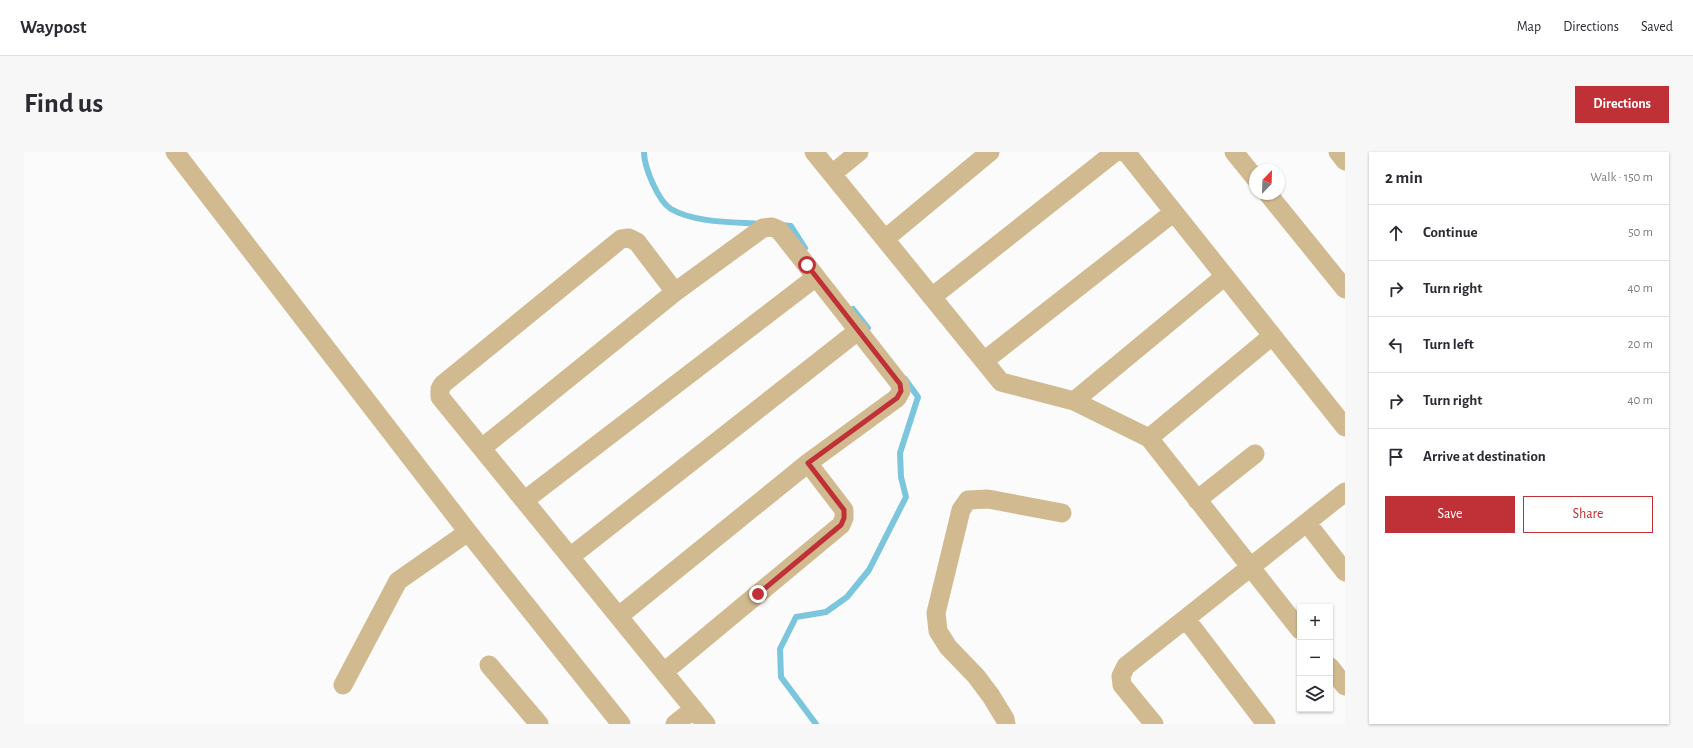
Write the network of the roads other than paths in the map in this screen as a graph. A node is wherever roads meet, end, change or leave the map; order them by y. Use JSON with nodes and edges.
{"nodes":[{"id":1,"x":175,"y":152,"type":"edge"},
{"id":2,"x":814,"y":152,"type":"edge"},
{"id":3,"x":859,"y":152,"type":"edge"},
{"id":4,"x":990,"y":152,"type":"edge"},
{"id":5,"x":1115,"y":152,"type":"edge"},
{"id":6,"x":1126,"y":152,"type":"edge"},
{"id":7,"x":1234,"y":152,"type":"edge"},
{"id":8,"x":1338,"y":152,"type":"edge"},
{"id":9,"x":1345,"y":161,"type":"edge"},
{"id":10,"x":1249,"y":171,"type":"edge"},
{"id":11,"x":832,"y":174,"type":"junction"},
{"id":12,"x":1273,"y":200,"type":"edge"},
{"id":13,"x":1174,"y":212,"type":"junction"},
{"id":14,"x":885,"y":239,"type":"junction"},
{"id":15,"x":1225,"y":276,"type":"junction"},
{"id":16,"x":816,"y":277,"type":"junction"},
{"id":17,"x":1345,"y":288,"type":"edge"},
{"id":18,"x":675,"y":292,"type":"junction"},
{"id":19,"x":932,"y":297,"type":"junction"},
{"id":20,"x":859,"y":330,"type":"junction"},
{"id":21,"x":1272,"y":336,"type":"junction"},
{"id":22,"x":984,"y":361,"type":"junction"},
{"id":23,"x":1074,"y":401,"type":"junction"},
{"id":24,"x":1341,"y":414,"type":"edge"},
{"id":25,"x":1149,"y":438,"type":"junction"},
{"id":26,"x":482,"y":448,"type":"junction"},
{"id":27,"x":1255,"y":454,"type":"dead end"},
{"id":28,"x":808,"y":463,"type":"junction"},
{"id":29,"x":1345,"y":492,"type":"edge"},
{"id":30,"x":524,"y":500,"type":"junction"},
{"id":31,"x":1197,"y":500,"type":"junction"},
{"id":32,"x":1062,"y":514,"type":"dead end"},
{"id":33,"x":1307,"y":523,"type":"junction"},
{"id":34,"x":468,"y":532,"type":"junction"},
{"id":35,"x":570,"y":557,"type":"junction"},
{"id":36,"x":1250,"y":568,"type":"junction"},
{"id":37,"x":1345,"y":572,"type":"edge"},
{"id":38,"x":619,"y":616,"type":"junction"},
{"id":39,"x":1186,"y":619,"type":"junction"},
{"id":40,"x":1297,"y":626,"type":"edge"},
{"id":41,"x":489,"y":665,"type":"dead end"},
{"id":42,"x":664,"y":672,"type":"junction"},
{"id":43,"x":1333,"y":672,"type":"edge"},
{"id":44,"x":343,"y":685,"type":"dead end"},
{"id":45,"x":1345,"y":686,"type":"edge"},
{"id":46,"x":694,"y":709,"type":"junction"},
{"id":47,"x":539,"y":724,"type":"edge"},
{"id":48,"x":621,"y":724,"type":"edge"},
{"id":49,"x":675,"y":724,"type":"edge"},
{"id":50,"x":706,"y":724,"type":"edge"},
{"id":51,"x":1006,"y":724,"type":"edge"},
{"id":52,"x":1154,"y":724,"type":"edge"},
{"id":53,"x":1266,"y":724,"type":"edge"}],
"edges":[{"from":1,"to":34,"type":"street"},
{"from":2,"to":11,"type":"street"},
{"from":3,"to":11,"type":"street"},
{"from":4,"to":14,"type":"street"},
{"from":5,"to":19,"type":"street"},
{"from":6,"to":13,"type":"street"},
{"from":7,"to":10,"type":"street"},
{"from":8,"to":9,"type":"street"},
{"from":11,"to":14,"type":"street"},
{"from":12,"to":17,"type":"street"},
{"from":13,"to":15,"type":"street"},
{"from":13,"to":22,"type":"street"},
{"from":14,"to":19,"type":"street"},
{"from":15,"to":21,"type":"street"},
{"from":15,"to":23,"type":"street"},
{"from":16,"to":18,"type":"street"},
{"from":16,"to":20,"type":"street"},
{"from":16,"to":30,"type":"street"},
{"from":18,"to":26,"type":"street"},
{"from":18,"to":26,"type":"street"},
{"from":19,"to":22,"type":"street"},
{"from":20,"to":28,"type":"street"},
{"from":20,"to":35,"type":"street"},
{"from":21,"to":24,"type":"street"},
{"from":21,"to":25,"type":"street"},
{"from":22,"to":23,"type":"street"},
{"from":23,"to":25,"type":"street"},
{"from":25,"to":31,"type":"street"},
{"from":26,"to":30,"type":"street"},
{"from":27,"to":31,"type":"street"},
{"from":28,"to":38,"type":"street"},
{"from":28,"to":42,"type":"street"},
{"from":29,"to":33,"type":"street"},
{"from":30,"to":35,"type":"street"},
{"from":31,"to":36,"type":"street"},
{"from":32,"to":51,"type":"street"},
{"from":33,"to":36,"type":"street"},
{"from":33,"to":37,"type":"street"},
{"from":34,"to":44,"type":"street"},
{"from":34,"to":48,"type":"street"},
{"from":35,"to":38,"type":"street"},
{"from":36,"to":39,"type":"street"},
{"from":36,"to":40,"type":"street"},
{"from":38,"to":42,"type":"street"},
{"from":39,"to":52,"type":"street"},
{"from":39,"to":53,"type":"street"},
{"from":41,"to":47,"type":"street"},
{"from":42,"to":46,"type":"street"},
{"from":43,"to":45,"type":"street"},
{"from":46,"to":49,"type":"street"},
{"from":46,"to":50,"type":"street"}]}
